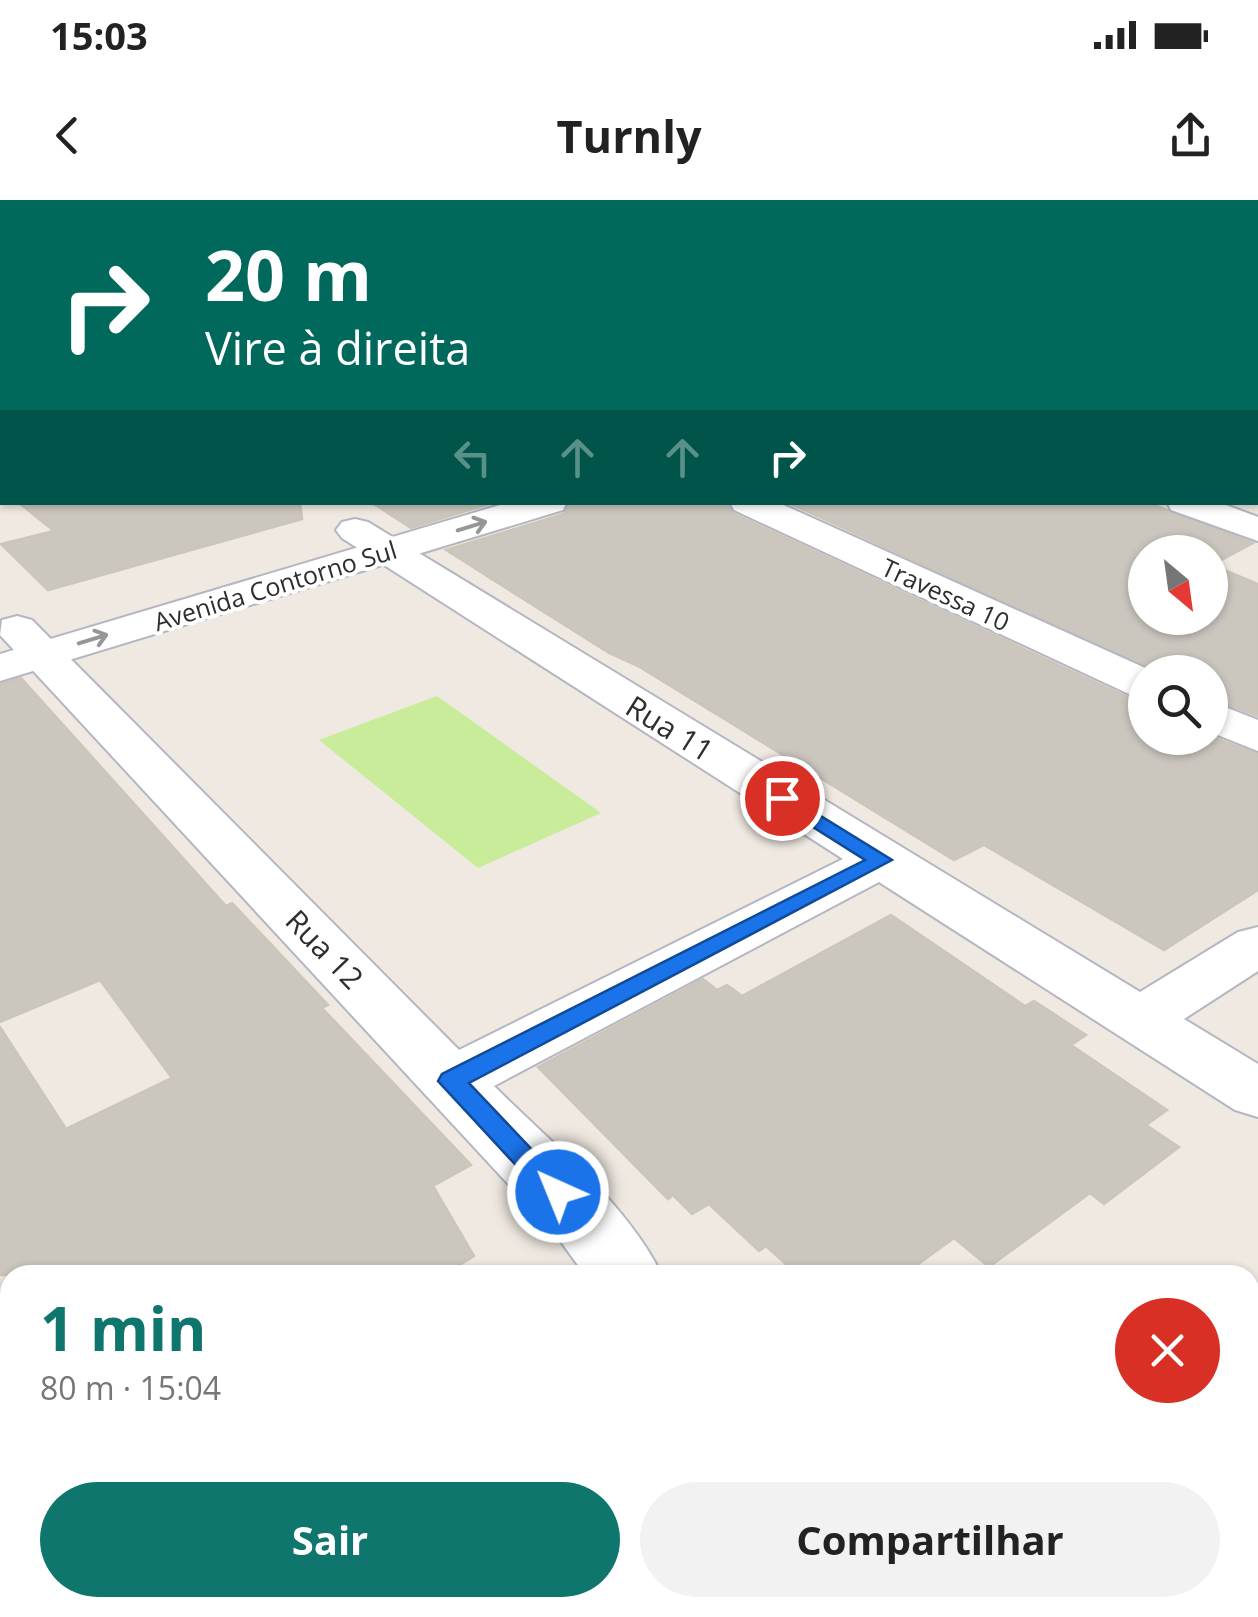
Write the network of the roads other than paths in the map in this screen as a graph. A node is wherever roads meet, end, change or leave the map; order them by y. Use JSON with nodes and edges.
{"nodes":[{"id":1,"x":444,"y":505,"type":"edge"},
{"id":2,"x":536,"y":505,"type":"edge"},
{"id":3,"x":754,"y":505,"type":"edge"},
{"id":4,"x":1192,"y":505,"type":"edge"},
{"id":5,"x":1258,"y":530,"type":"edge"},
{"id":6,"x":371,"y":540,"type":"junction"},
{"id":7,"x":14,"y":647,"type":"edge"},
{"id":8,"x":1128,"y":677,"type":"edge"},
{"id":9,"x":1228,"y":723,"type":"edge"},
{"id":10,"x":1258,"y":737,"type":"edge"},
{"id":11,"x":881,"y":860,"type":"junction"},
{"id":12,"x":1258,"y":946,"type":"edge"},
{"id":13,"x":1137,"y":1020,"type":"junction"},
{"id":14,"x":452,"y":1081,"type":"junction"},
{"id":15,"x":1258,"y":1094,"type":"edge"},
{"id":16,"x":618,"y":1265,"type":"edge"}],
"edges":[{"from":1,"to":6,"type":"street","name":"Avenida Contorno Sul"},
{"from":6,"to":2,"type":"street","name":"Avenida Contorno Sul","one_way":true},
{"from":3,"to":8,"type":"street","name":"Travessa 10"},
{"from":4,"to":5,"type":"street"},
{"from":6,"to":7,"type":"street","name":"Avenida Contorno Sul"},
{"from":6,"to":11,"type":"street","name":"Rua 11"},
{"from":7,"to":14,"type":"street","name":"Rua 12"},
{"from":9,"to":10,"type":"street"},
{"from":11,"to":13,"type":"street","name":"Rua 11"},
{"from":11,"to":14,"type":"street"},
{"from":12,"to":13,"type":"street"},
{"from":13,"to":15,"type":"street","name":"Rua 11"},
{"from":14,"to":16,"type":"street","name":"Rua 12"}]}
